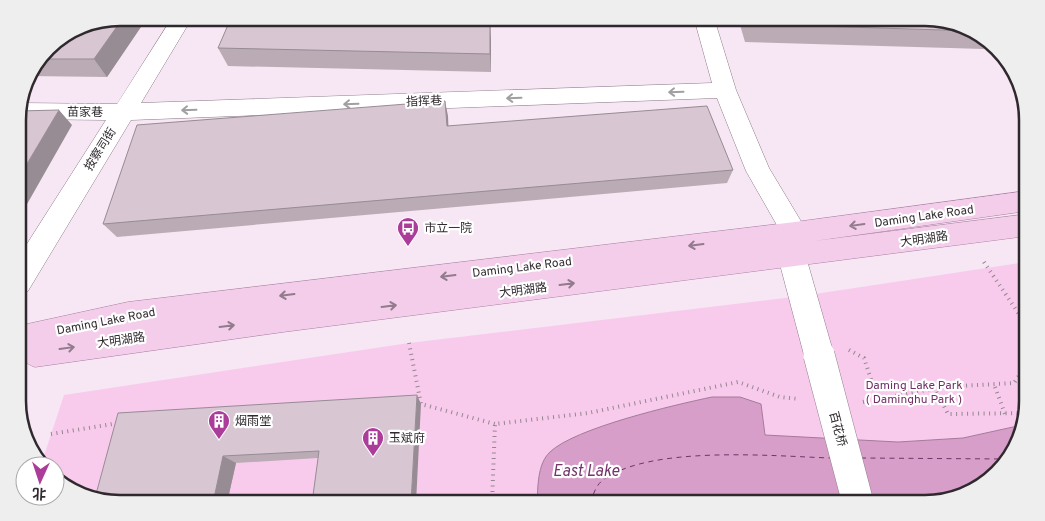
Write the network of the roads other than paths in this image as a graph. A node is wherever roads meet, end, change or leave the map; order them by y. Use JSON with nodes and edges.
{"nodes":[{"id":1,"x":177,"y":26,"type":"edge"},
{"id":2,"x":706,"y":26,"type":"edge"},
{"id":3,"x":725,"y":90,"type":"junction"},
{"id":4,"x":26,"y":111,"type":"edge"},
{"id":5,"x":122,"y":112,"type":"junction"},
{"id":6,"x":1019,"y":203,"type":"edge"},
{"id":7,"x":1019,"y":226,"type":"edge"},
{"id":8,"x":794,"y":245,"type":"junction"},
{"id":9,"x":26,"y":269,"type":"edge"},
{"id":10,"x":26,"y":338,"type":"edge"},
{"id":11,"x":26,"y":354,"type":"edge"},
{"id":12,"x":856,"y":495,"type":"edge"}],
"edges":[{"from":1,"to":5,"type":"street","name":"按察司街"},
{"from":2,"to":3,"type":"street","name":"百花桥"},
{"from":3,"to":5,"type":"street","name":"指挥巷","one_way":true},
{"from":3,"to":8,"type":"street","name":"百花桥"},
{"from":4,"to":5,"type":"street","name":"苗家巷"},
{"from":5,"to":9,"type":"street","name":"按察司街"},
{"from":6,"to":8,"type":"main road","name":"Daming Lake Road","one_way":true},
{"from":7,"to":8,"type":"main road","name":"大明湖路"},
{"from":8,"to":10,"type":"main road","name":"Daming Lake Road","one_way":true},
{"from":11,"to":8,"type":"main road","name":"大明湖路","one_way":true},
{"from":8,"to":12,"type":"street","name":"百花桥","bridge":true}]}
